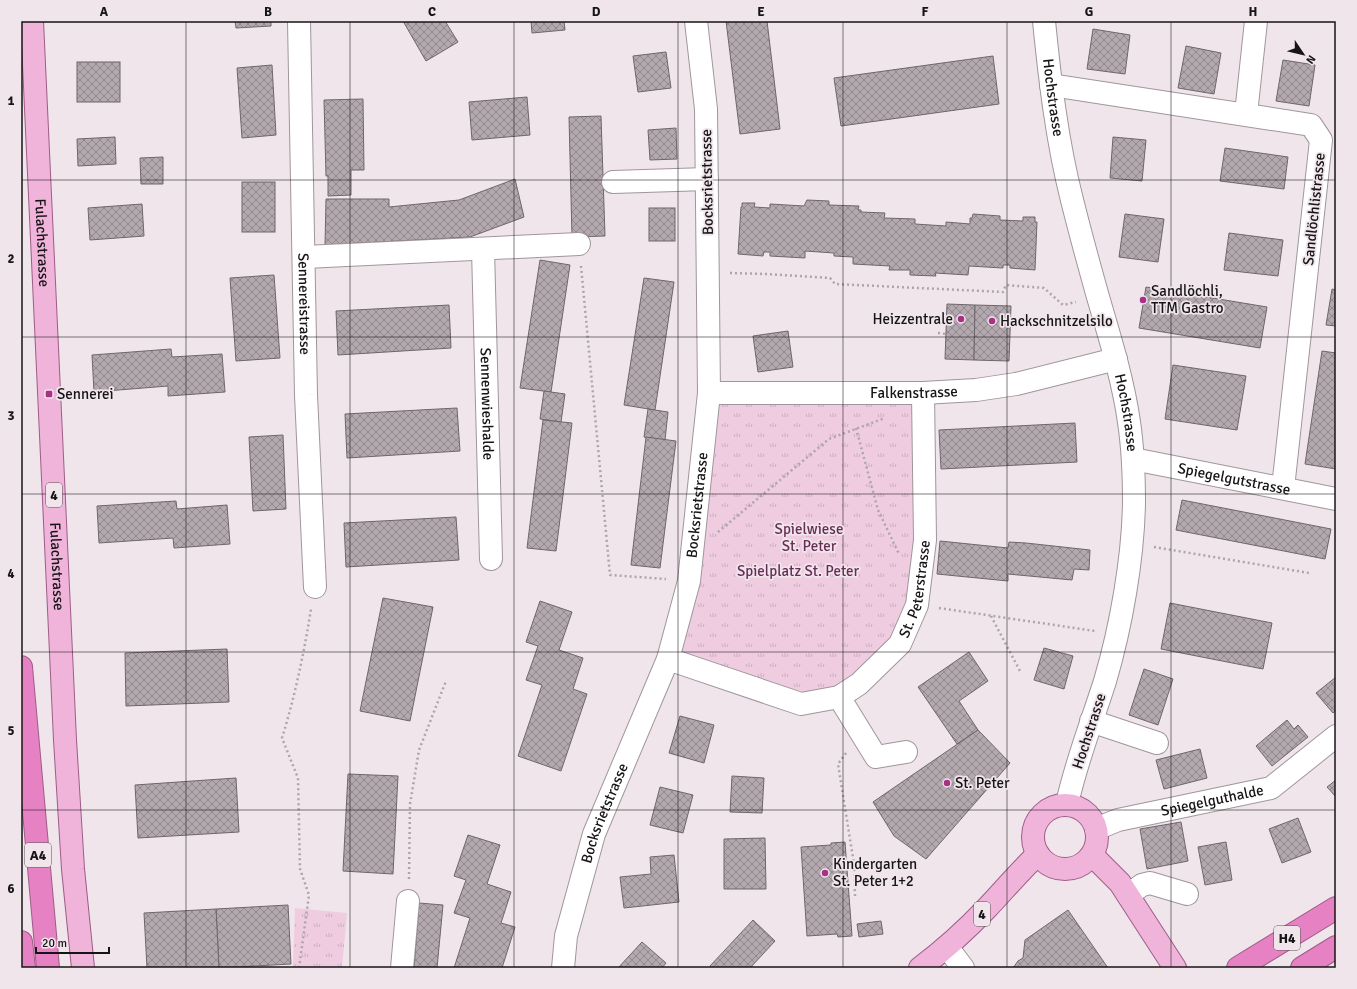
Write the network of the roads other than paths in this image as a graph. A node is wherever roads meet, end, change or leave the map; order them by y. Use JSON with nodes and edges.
{"nodes":[{"id":1,"x":32,"y":21,"type":"edge"},
{"id":2,"x":299,"y":21,"type":"edge"},
{"id":3,"x":696,"y":21,"type":"edge"},
{"id":4,"x":1044,"y":21,"type":"edge"},
{"id":5,"x":1256,"y":21,"type":"edge"},
{"id":6,"x":1051,"y":85,"type":"junction"},
{"id":7,"x":1246,"y":114,"type":"junction"},
{"id":8,"x":707,"y":179,"type":"junction"},
{"id":9,"x":613,"y":182,"type":"dead end"},
{"id":10,"x":579,"y":244,"type":"road end"},
{"id":11,"x":483,"y":249,"type":"junction"},
{"id":12,"x":305,"y":257,"type":"junction"},
{"id":13,"x":1116,"y":359,"type":"junction"},
{"id":14,"x":709,"y":393,"type":"junction"},
{"id":15,"x":923,"y":393,"type":"junction"},
{"id":16,"x":1133,"y":459,"type":"junction"},
{"id":17,"x":1283,"y":488,"type":"junction"},
{"id":18,"x":1336,"y":499,"type":"edge"},
{"id":19,"x":491,"y":559,"type":"dead end"},
{"id":20,"x":315,"y":587,"type":"road end"},
{"id":21,"x":668,"y":659,"type":"junction"},
{"id":22,"x":21,"y":667,"type":"edge"},
{"id":23,"x":839,"y":697,"type":"junction"},
{"id":24,"x":1091,"y":721,"type":"junction"},
{"id":25,"x":1336,"y":736,"type":"edge"},
{"id":26,"x":1157,"y":743,"type":"dead end"},
{"id":27,"x":906,"y":752,"type":"dead end"},
{"id":28,"x":1067,"y":804,"type":"junction"},
{"id":29,"x":1096,"y":829,"type":"junction"},
{"id":30,"x":1038,"y":854,"type":"junction"},
{"id":31,"x":1092,"y":855,"type":"junction"},
{"id":32,"x":1187,"y":894,"type":"dead end"},
{"id":33,"x":1132,"y":901,"type":"junction"},
{"id":34,"x":408,"y":902,"type":"road end"},
{"id":35,"x":1336,"y":908,"type":"edge"},
{"id":36,"x":21,"y":942,"type":"edge"},
{"id":37,"x":947,"y":947,"type":"junction"},
{"id":38,"x":1336,"y":947,"type":"edge"},
{"id":39,"x":24,"y":968,"type":"edge"},
{"id":40,"x":48,"y":968,"type":"edge"},
{"id":41,"x":83,"y":968,"type":"edge"},
{"id":42,"x":402,"y":968,"type":"edge"},
{"id":43,"x":563,"y":968,"type":"edge"},
{"id":44,"x":920,"y":968,"type":"edge"},
{"id":45,"x":963,"y":968,"type":"edge"},
{"id":46,"x":1175,"y":968,"type":"edge"},
{"id":47,"x":1238,"y":968,"type":"edge"},
{"id":48,"x":1302,"y":968,"type":"edge"}],
"edges":[{"from":1,"to":41,"type":"main road","name":"Fulachstrasse","number":"4"},
{"from":2,"to":12,"type":"street","name":"Sennereistrasse"},
{"from":3,"to":8,"type":"street","name":"Bocksrietstrasse"},
{"from":4,"to":6,"type":"street","name":"Hochstrasse"},
{"from":5,"to":7,"type":"street"},
{"from":6,"to":7,"type":"street","name":"Sandlöchlistrasse"},
{"from":6,"to":13,"type":"street","name":"Hochstrasse"},
{"from":7,"to":17,"type":"street","name":"Sandlöchlistrasse"},
{"from":8,"to":9,"type":"street"},
{"from":8,"to":14,"type":"street","name":"Bocksrietstrasse"},
{"from":10,"to":11,"type":"street"},
{"from":11,"to":12,"type":"street"},
{"from":11,"to":19,"type":"street","name":"Sennenwieshalde"},
{"from":12,"to":20,"type":"street","name":"Sennereistrasse"},
{"from":13,"to":15,"type":"street","name":"Falkenstrasse"},
{"from":13,"to":16,"type":"street","name":"Hochstrasse"},
{"from":14,"to":15,"type":"street","name":"Falkenstrasse"},
{"from":14,"to":21,"type":"street","name":"Bocksrietstrasse"},
{"from":15,"to":23,"type":"street","name":"St. Peterstrasse"},
{"from":16,"to":17,"type":"street","name":"Spiegelgutstrasse"},
{"from":16,"to":24,"type":"street","name":"Hochstrasse"},
{"from":17,"to":18,"type":"street","name":"Spiegelgutstrasse"},
{"from":21,"to":23,"type":"street","name":"St. Peterstrasse"},
{"from":21,"to":43,"type":"street","name":"Bocksrietstrasse"},
{"from":22,"to":40,"type":"highway","number":"A4"},
{"from":23,"to":27,"type":"street"},
{"from":24,"to":26,"type":"street"},
{"from":24,"to":28,"type":"street","name":"Hochstrasse"},
{"from":25,"to":29,"type":"street","name":"Spiegelguthalde"},
{"from":28,"to":29,"type":"main road"},
{"from":28,"to":30,"type":"main road"},
{"from":29,"to":31,"type":"main road"},
{"from":30,"to":31,"type":"main road"},
{"from":30,"to":37,"type":"main road","number":"4"},
{"from":31,"to":33,"type":"main road"},
{"from":32,"to":33,"type":"street"},
{"from":33,"to":46,"type":"main road"},
{"from":34,"to":42,"type":"street"},
{"from":35,"to":47,"type":"highway","number":"H4"},
{"from":36,"to":39,"type":"highway"},
{"from":37,"to":44,"type":"main road","number":"4"},
{"from":37,"to":45,"type":"street"},
{"from":38,"to":48,"type":"highway","number":"H4"}]}
